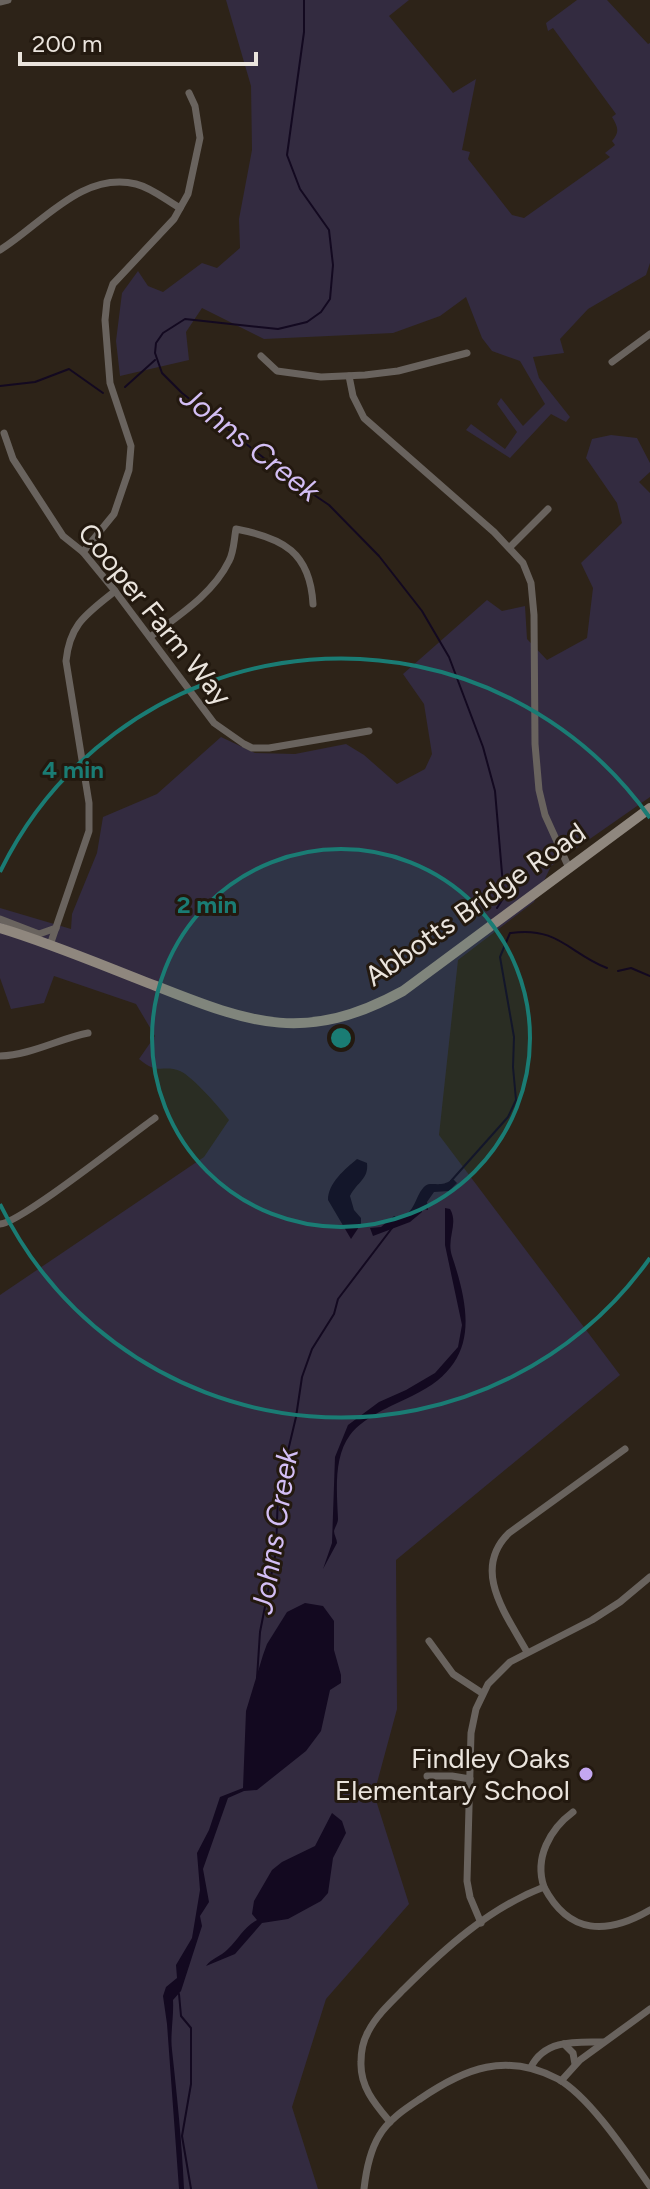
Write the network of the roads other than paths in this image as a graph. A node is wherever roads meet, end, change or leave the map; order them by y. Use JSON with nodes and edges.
{"nodes":[{"id":1,"x":8,"y":0,"type":"edge"},
{"id":2,"x":0,"y":2,"type":"edge"},
{"id":3,"x":189,"y":93,"type":"dead end"},
{"id":4,"x":180,"y":208,"type":"junction"},
{"id":5,"x":0,"y":250,"type":"edge"},
{"id":6,"x":650,"y":334,"type":"edge"},
{"id":7,"x":467,"y":353,"type":"dead end"},
{"id":8,"x":261,"y":356,"type":"dead end"},
{"id":9,"x":612,"y":362,"type":"dead end"},
{"id":10,"x":349,"y":376,"type":"junction"},
{"id":11,"x":4,"y":433,"type":"dead end"},
{"id":12,"x":548,"y":509,"type":"dead end"},
{"id":13,"x":510,"y":547,"type":"junction"},
{"id":14,"x":83,"y":552,"type":"junction"},
{"id":15,"x":115,"y":591,"type":"junction"},
{"id":16,"x":313,"y":604,"type":"dead end"},
{"id":17,"x":150,"y":637,"type":"junction"},
{"id":18,"x":369,"y":731,"type":"dead end"},
{"id":19,"x":650,"y":808,"type":"edge"},
{"id":20,"x":569,"y":868,"type":"junction"},
{"id":21,"x":0,"y":919,"type":"edge"},
{"id":22,"x":0,"y":928,"type":"edge"},
{"id":23,"x":56,"y":928,"type":"junction"},
{"id":24,"x":50,"y":945,"type":"junction"},
{"id":25,"x":88,"y":1033,"type":"dead end"},
{"id":26,"x":0,"y":1056,"type":"edge"},
{"id":27,"x":155,"y":1118,"type":"dead end"},
{"id":28,"x":0,"y":1224,"type":"edge"},
{"id":29,"x":625,"y":1449,"type":"dead end"},
{"id":30,"x":650,"y":1577,"type":"edge"},
{"id":31,"x":429,"y":1641,"type":"dead end"},
{"id":32,"x":527,"y":1652,"type":"junction"},
{"id":33,"x":482,"y":1693,"type":"junction"},
{"id":34,"x":427,"y":1776,"type":"dead end"},
{"id":35,"x":470,"y":1779,"type":"junction"},
{"id":36,"x":573,"y":1812,"type":"dead end"},
{"id":37,"x":544,"y":1887,"type":"junction"},
{"id":38,"x":650,"y":1910,"type":"edge"},
{"id":39,"x":481,"y":1923,"type":"junction"},
{"id":40,"x":650,"y":2009,"type":"edge"},
{"id":41,"x":605,"y":2042,"type":"junction"},
{"id":42,"x":563,"y":2043,"type":"junction"},
{"id":43,"x":575,"y":2064,"type":"junction"},
{"id":44,"x":531,"y":2067,"type":"junction"},
{"id":45,"x":561,"y":2081,"type":"junction"},
{"id":46,"x":390,"y":2122,"type":"junction"},
{"id":47,"x":650,"y":2186,"type":"edge"},
{"id":48,"x":364,"y":2189,"type":"edge"}],
"edges":[{"from":1,"to":2,"type":"street"},
{"from":3,"to":4,"type":"street"},
{"from":4,"to":5,"type":"street"},
{"from":4,"to":14,"type":"street"},
{"from":6,"to":9,"type":"street"},
{"from":7,"to":10,"type":"street"},
{"from":8,"to":10,"type":"street"},
{"from":10,"to":13,"type":"street"},
{"from":11,"to":14,"type":"street","name":"Cooper Farm Way"},
{"from":12,"to":13,"type":"street"},
{"from":13,"to":20,"type":"street"},
{"from":14,"to":15,"type":"street","name":"Cooper Farm Way"},
{"from":15,"to":17,"type":"street","name":"Cooper Farm Way"},
{"from":15,"to":23,"type":"street"},
{"from":16,"to":17,"type":"street"},
{"from":17,"to":18,"type":"street","name":"Cooper Farm Way"},
{"from":19,"to":20,"type":"main road","name":"Abbotts Bridge Road"},
{"from":20,"to":24,"type":"main road","name":"Abbotts Bridge Road"},
{"from":21,"to":23,"type":"street"},
{"from":22,"to":24,"type":"main road","name":"Abbotts Bridge Road"},
{"from":23,"to":24,"type":"street"},
{"from":25,"to":26,"type":"street"},
{"from":27,"to":28,"type":"street"},
{"from":29,"to":32,"type":"street"},
{"from":30,"to":32,"type":"street"},
{"from":31,"to":33,"type":"street"},
{"from":32,"to":33,"type":"street"},
{"from":33,"to":35,"type":"street"},
{"from":34,"to":35,"type":"street"},
{"from":35,"to":39,"type":"street"},
{"from":36,"to":37,"type":"street"},
{"from":37,"to":38,"type":"street"},
{"from":37,"to":39,"type":"street"},
{"from":39,"to":46,"type":"street"},
{"from":40,"to":41,"type":"street"},
{"from":41,"to":42,"type":"street"},
{"from":41,"to":43,"type":"street"},
{"from":42,"to":43,"type":"street"},
{"from":42,"to":44,"type":"street"},
{"from":43,"to":45,"type":"street"},
{"from":44,"to":45,"type":"street"},
{"from":44,"to":46,"type":"street"},
{"from":45,"to":47,"type":"street"},
{"from":46,"to":48,"type":"street"}]}
